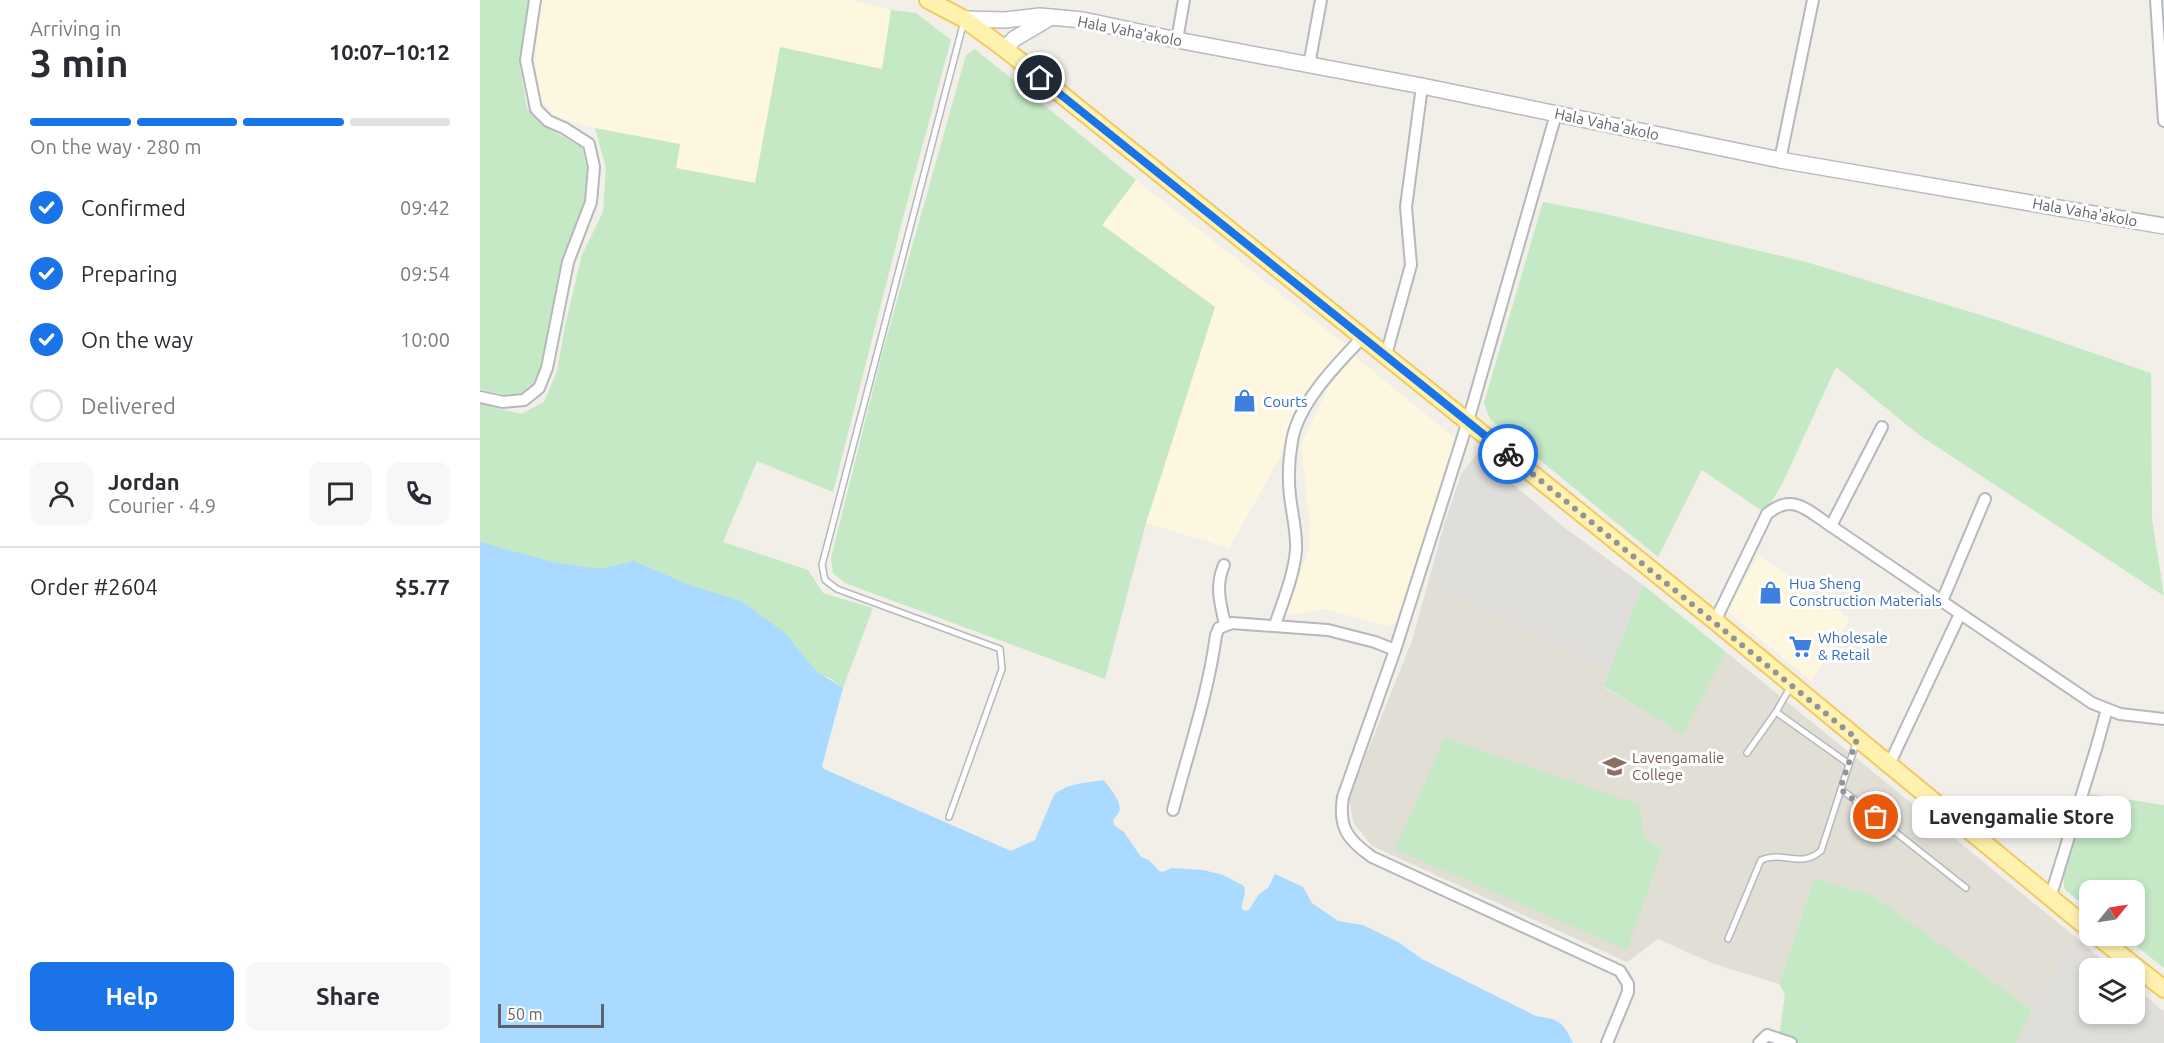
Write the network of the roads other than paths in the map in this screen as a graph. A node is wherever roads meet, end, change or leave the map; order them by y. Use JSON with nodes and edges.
{"nodes":[{"id":1,"x":535,"y":0,"type":"edge"},
{"id":2,"x":928,"y":0,"type":"edge"},
{"id":3,"x":1184,"y":0,"type":"edge"},
{"id":4,"x":1321,"y":0,"type":"edge"},
{"id":5,"x":1813,"y":0,"type":"edge"},
{"id":6,"x":2156,"y":0,"type":"edge"},
{"id":7,"x":2161,"y":12,"type":"edge"},
{"id":8,"x":1051,"y":17,"type":"junction"},
{"id":9,"x":964,"y":19,"type":"junction"},
{"id":10,"x":1177,"y":40,"type":"junction"},
{"id":11,"x":1005,"y":49,"type":"junction"},
{"id":12,"x":1309,"y":65,"type":"junction"},
{"id":13,"x":1422,"y":86,"type":"junction"},
{"id":14,"x":1556,"y":114,"type":"junction"},
{"id":15,"x":2164,"y":121,"type":"edge"},
{"id":16,"x":1780,"y":160,"type":"junction"},
{"id":17,"x":2164,"y":226,"type":"edge"},
{"id":18,"x":1363,"y":337,"type":"junction"},
{"id":19,"x":1386,"y":355,"type":"junction"},
{"id":20,"x":480,"y":397,"type":"edge"},
{"id":21,"x":1468,"y":421,"type":"junction"},
{"id":22,"x":1882,"y":427,"type":"dead end"},
{"id":23,"x":1985,"y":499,"type":"dead end"},
{"id":24,"x":1830,"y":526,"type":"junction"},
{"id":25,"x":1224,"y":565,"type":"dead end"},
{"id":26,"x":1942,"y":601,"type":"junction"},
{"id":27,"x":1960,"y":614,"type":"junction"},
{"id":28,"x":1715,"y":621,"type":"junction"},
{"id":29,"x":1225,"y":624,"type":"junction"},
{"id":30,"x":1275,"y":625,"type":"junction"},
{"id":31,"x":1395,"y":650,"type":"junction"},
{"id":32,"x":1792,"y":684,"type":"junction"},
{"id":33,"x":2107,"y":709,"type":"junction"},
{"id":34,"x":1776,"y":712,"type":"junction"},
{"id":35,"x":2164,"y":719,"type":"edge"},
{"id":36,"x":1857,"y":739,"type":"junction"},
{"id":37,"x":1747,"y":753,"type":"dead end"},
{"id":38,"x":1849,"y":764,"type":"junction"},
{"id":39,"x":1889,"y":765,"type":"junction"},
{"id":40,"x":1840,"y":789,"type":"junction"},
{"id":41,"x":1173,"y":810,"type":"dead end"},
{"id":42,"x":949,"y":817,"type":"dead end"},
{"id":43,"x":1966,"y":888,"type":"dead end"},
{"id":44,"x":2050,"y":898,"type":"junction"},
{"id":45,"x":2079,"y":921,"type":"edge"},
{"id":46,"x":1728,"y":939,"type":"dead end"},
{"id":47,"x":2110,"y":946,"type":"edge"},
{"id":48,"x":2164,"y":989,"type":"edge"},
{"id":49,"x":1607,"y":1043,"type":"edge"},
{"id":50,"x":1759,"y":1043,"type":"edge"},
{"id":51,"x":1791,"y":1043,"type":"edge"}],
"edges":[{"from":1,"to":20,"type":"street"},
{"from":2,"to":9,"type":"main road"},
{"from":3,"to":10,"type":"street"},
{"from":4,"to":12,"type":"street"},
{"from":5,"to":16,"type":"street"},
{"from":6,"to":7,"type":"street"},
{"from":7,"to":15,"type":"street"},
{"from":8,"to":9,"type":"main road","name":"Hala Vaha'akolo"},
{"from":8,"to":10,"type":"main road","name":"Hala Vaha'akolo"},
{"from":8,"to":11,"type":"main road"},
{"from":9,"to":11,"type":"main road"},
{"from":9,"to":42,"type":"lane"},
{"from":10,"to":12,"type":"main road","name":"Hala Vaha'akolo"},
{"from":11,"to":18,"type":"main road"},
{"from":12,"to":13,"type":"main road","name":"Hala Vaha'akolo"},
{"from":13,"to":14,"type":"main road","name":"Hala Vaha'akolo"},
{"from":13,"to":19,"type":"street"},
{"from":14,"to":16,"type":"main road","name":"Hala Vaha'akolo"},
{"from":14,"to":21,"type":"street"},
{"from":16,"to":17,"type":"main road","name":"Hala Vaha'akolo"},
{"from":18,"to":19,"type":"main road"},
{"from":18,"to":30,"type":"street"},
{"from":19,"to":21,"type":"main road"},
{"from":21,"to":28,"type":"main road"},
{"from":21,"to":31,"type":"street"},
{"from":22,"to":24,"type":"street"},
{"from":23,"to":26,"type":"street"},
{"from":24,"to":26,"type":"street"},
{"from":24,"to":28,"type":"street"},
{"from":25,"to":29,"type":"street"},
{"from":26,"to":27,"type":"street"},
{"from":27,"to":33,"type":"street"},
{"from":27,"to":39,"type":"street"},
{"from":28,"to":32,"type":"main road"},
{"from":29,"to":30,"type":"street"},
{"from":29,"to":41,"type":"street"},
{"from":30,"to":31,"type":"street"},
{"from":31,"to":49,"type":"street"},
{"from":32,"to":34,"type":"lane"},
{"from":32,"to":36,"type":"main road"},
{"from":33,"to":35,"type":"street"},
{"from":33,"to":44,"type":"street"},
{"from":34,"to":37,"type":"lane"},
{"from":34,"to":38,"type":"lane"},
{"from":36,"to":38,"type":"lane"},
{"from":36,"to":39,"type":"main road"},
{"from":38,"to":40,"type":"lane"},
{"from":39,"to":44,"type":"main road"},
{"from":40,"to":43,"type":"lane"},
{"from":40,"to":46,"type":"lane"},
{"from":44,"to":45,"type":"main road"},
{"from":47,"to":48,"type":"main road"},
{"from":50,"to":51,"type":"street"}]}
